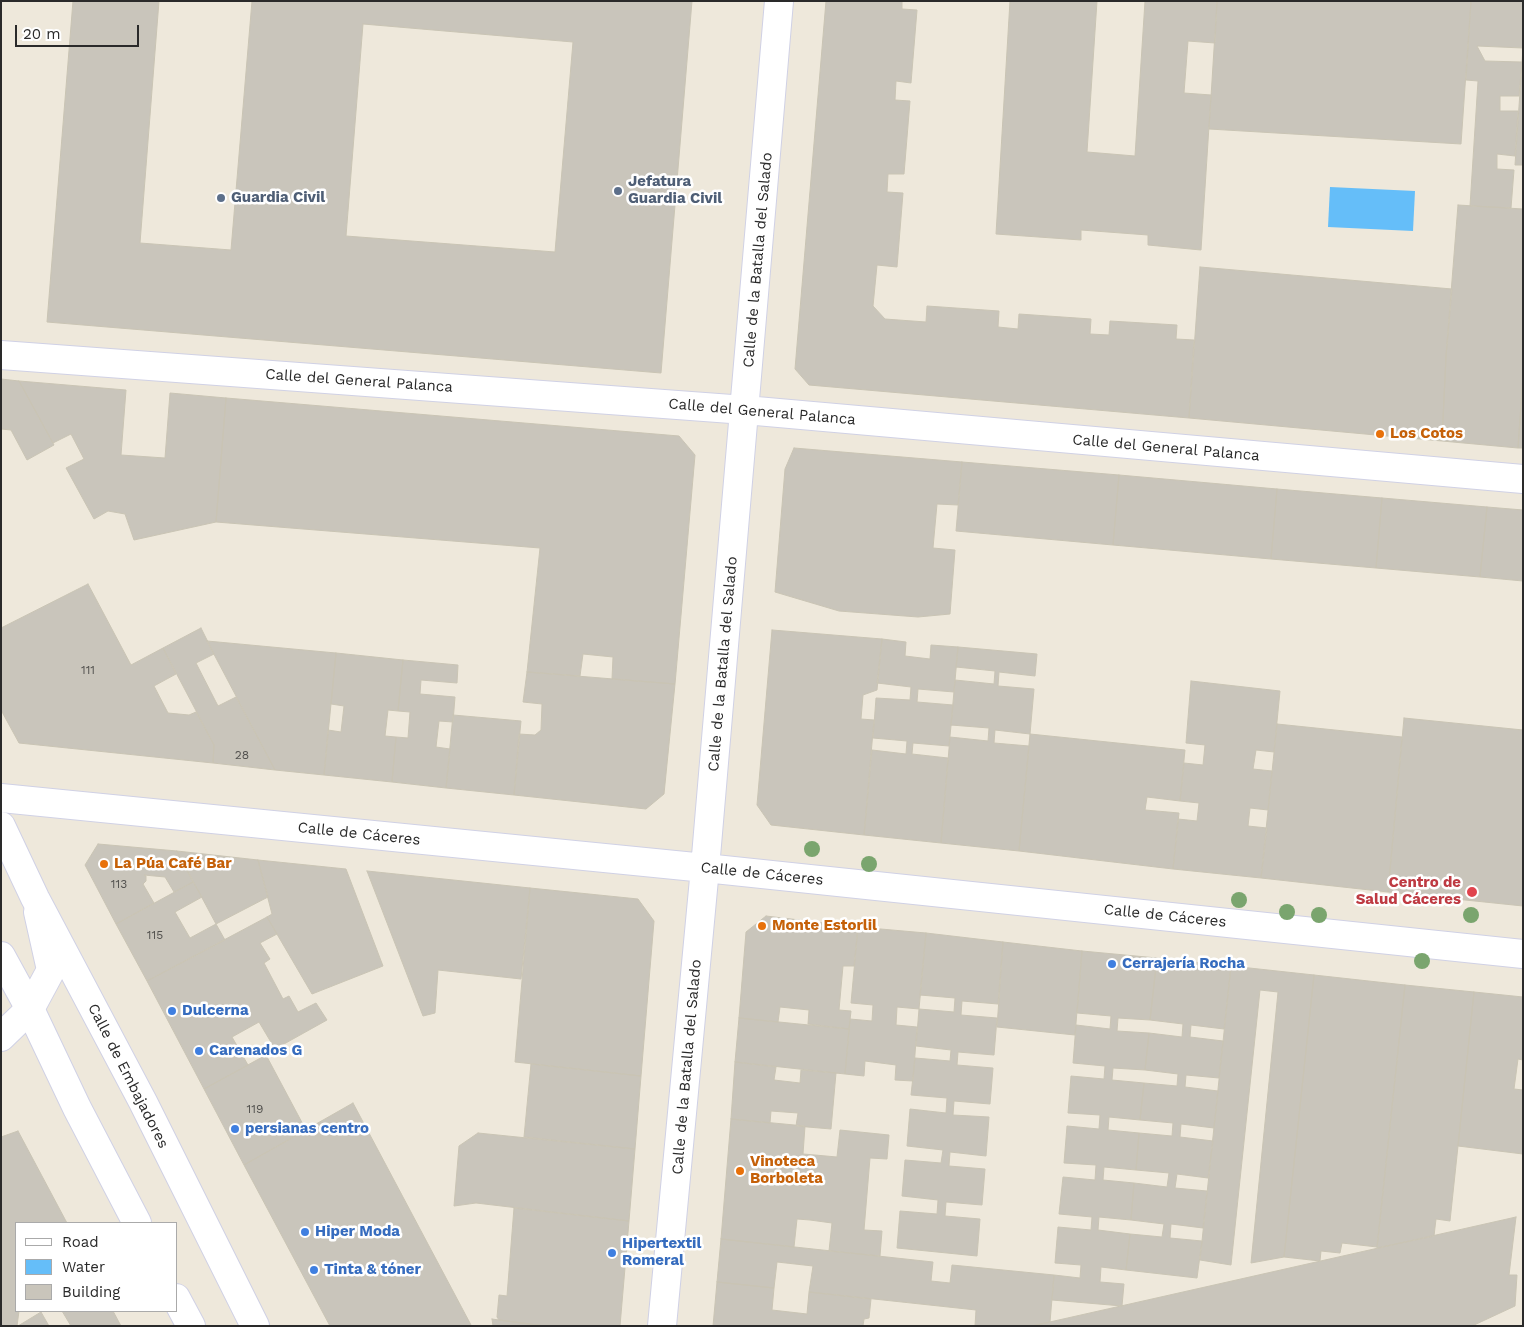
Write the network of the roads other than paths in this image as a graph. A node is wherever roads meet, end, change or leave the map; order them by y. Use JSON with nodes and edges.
{"nodes":[{"id":1,"x":779,"y":1,"type":"edge"},
{"id":2,"x":1,"y":354,"type":"edge"},
{"id":3,"x":745,"y":410,"type":"junction"},
{"id":4,"x":1523,"y":479,"type":"edge"},
{"id":5,"x":1,"y":798,"type":"edge"},
{"id":6,"x":1,"y":826,"type":"edge"},
{"id":7,"x":705,"y":868,"type":"junction"},
{"id":8,"x":35,"y":898,"type":"junction"},
{"id":9,"x":1523,"y":954,"type":"edge"},
{"id":10,"x":1,"y":956,"type":"edge"},
{"id":11,"x":30,"y":1009,"type":"junction"},
{"id":12,"x":1,"y":1037,"type":"edge"},
{"id":13,"x":136,"y":1222,"type":"edge"},
{"id":14,"x":178,"y":1302,"type":"edge"},
{"id":15,"x":190,"y":1326,"type":"edge"},
{"id":16,"x":255,"y":1326,"type":"edge"},
{"id":17,"x":662,"y":1326,"type":"edge"}],
"edges":[{"from":1,"to":3,"type":"street","name":"Calle de la Batalla del Salado"},
{"from":2,"to":3,"type":"street","name":"Calle del General Palanca"},
{"from":3,"to":4,"type":"street","name":"Calle del General Palanca"},
{"from":3,"to":7,"type":"street","name":"Calle de la Batalla del Salado"},
{"from":5,"to":7,"type":"street","name":"Calle de Cáceres"},
{"from":6,"to":8,"type":"street","name":"Calle de Embajadores"},
{"from":7,"to":9,"type":"street","name":"Calle de Cáceres"},
{"from":7,"to":17,"type":"street","name":"Calle de la Batalla del Salado"},
{"from":8,"to":11,"type":"street"},
{"from":8,"to":16,"type":"street","name":"Calle de Embajadores"},
{"from":10,"to":11,"type":"street"},
{"from":11,"to":12,"type":"street"},
{"from":11,"to":13,"type":"street"},
{"from":14,"to":15,"type":"street"}]}
